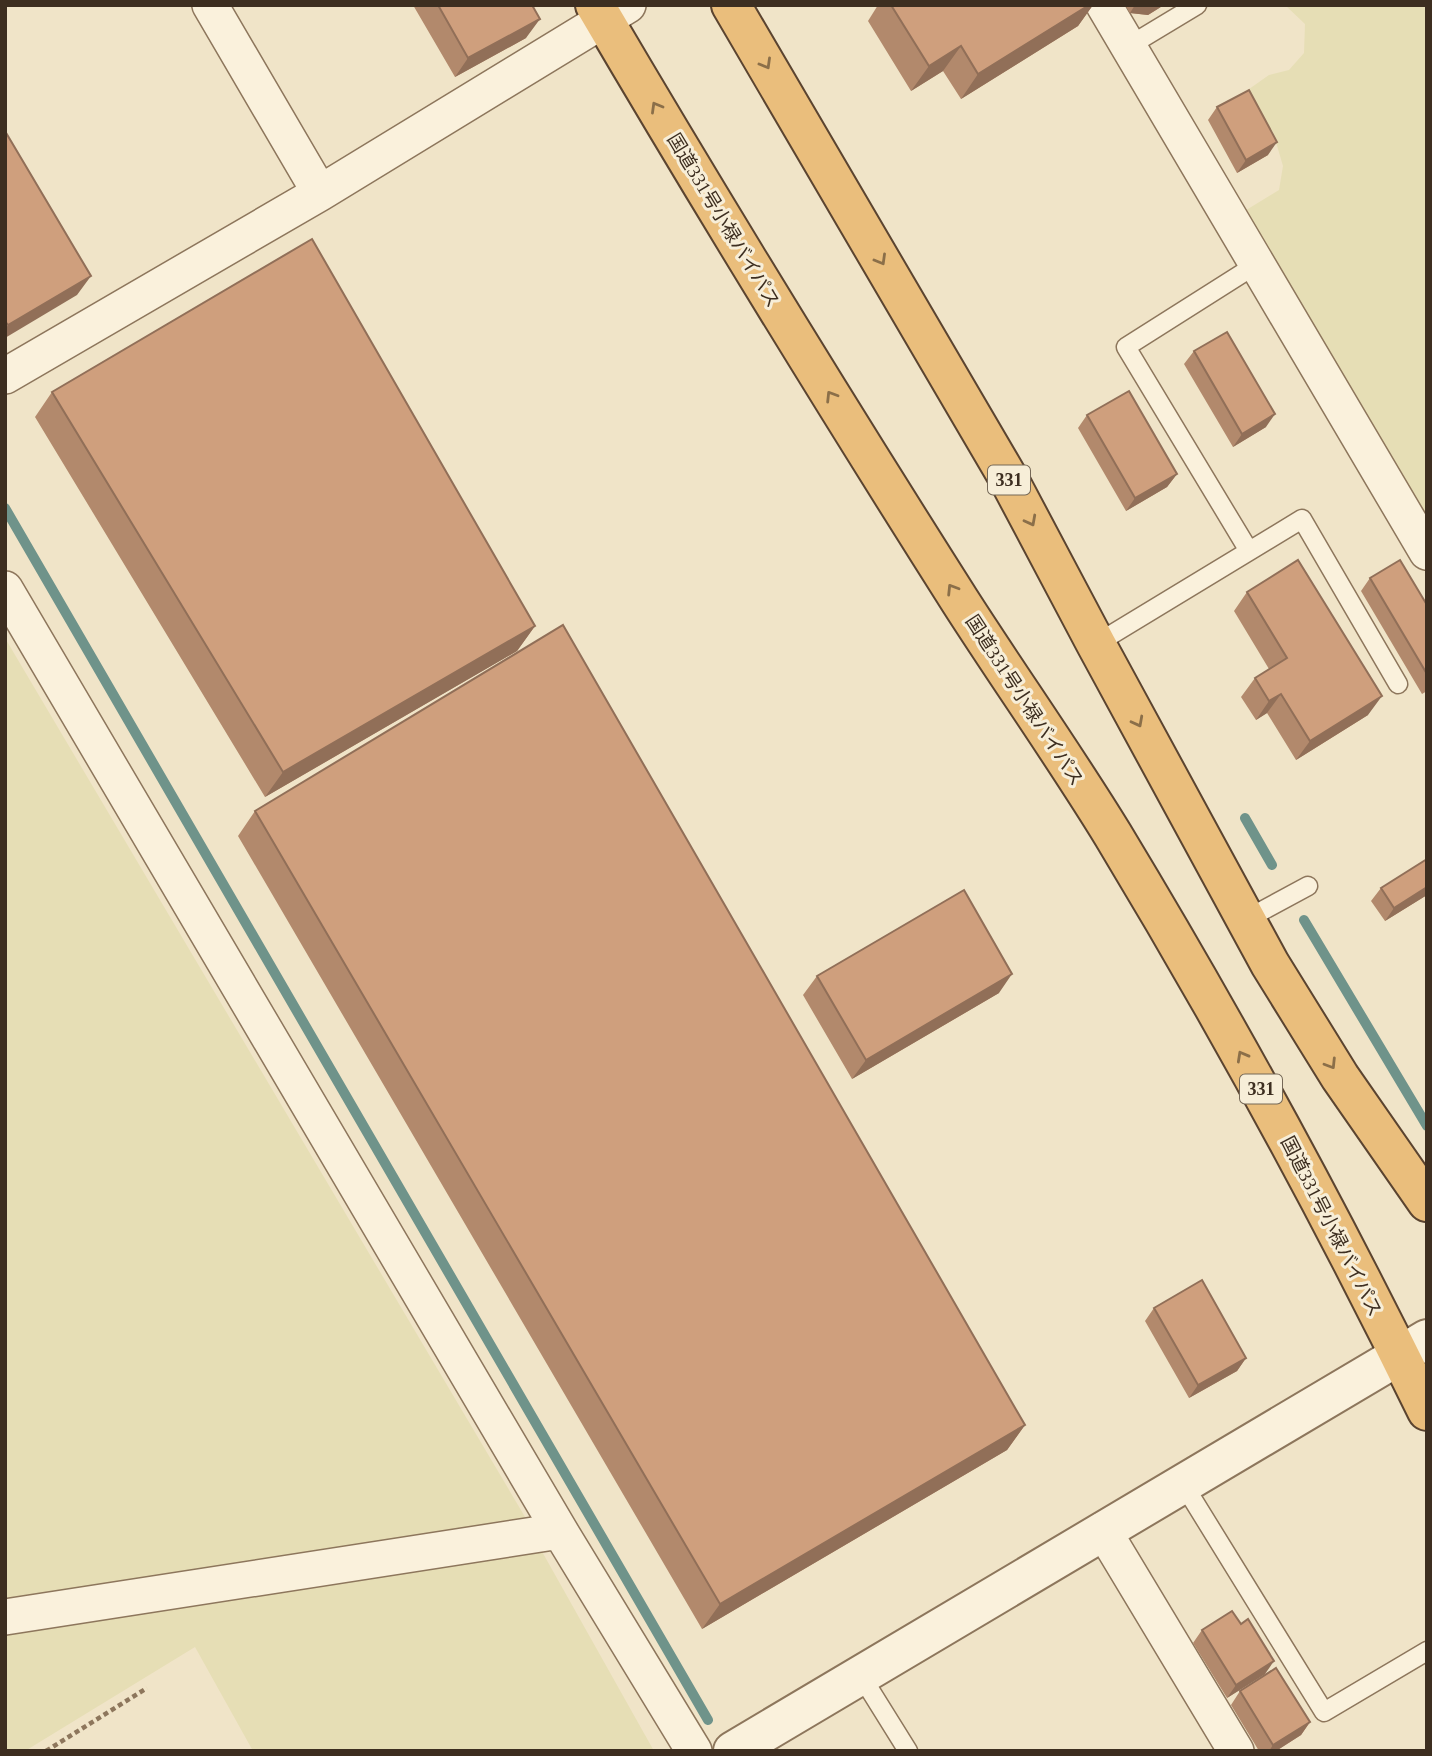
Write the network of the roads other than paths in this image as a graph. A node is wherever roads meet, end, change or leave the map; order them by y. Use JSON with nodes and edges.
{"nodes":[{"id":1,"x":210,"y":5,"type":"edge"},
{"id":2,"x":731,"y":5,"type":"edge"},
{"id":3,"x":1104,"y":5,"type":"edge"},
{"id":4,"x":1197,"y":5,"type":"edge"},
{"id":5,"x":609,"y":10,"type":"edge"},
{"id":6,"x":1129,"y":46,"type":"junction"},
{"id":7,"x":320,"y":193,"type":"junction"},
{"id":8,"x":1257,"y":264,"type":"junction"},
{"id":9,"x":5,"y":376,"type":"edge"},
{"id":10,"x":1248,"y":551,"type":"junction"},
{"id":11,"x":1427,"y":552,"type":"edge"},
{"id":12,"x":5,"y":589,"type":"edge"},
{"id":13,"x":1096,"y":645,"type":"junction"},
{"id":14,"x":1398,"y":684,"type":"dead end"},
{"id":15,"x":1308,"y":886,"type":"dead end"},
{"id":16,"x":1245,"y":920,"type":"junction"},
{"id":17,"x":1427,"y":1202,"type":"edge"},
{"id":18,"x":1413,"y":1347,"type":"edge"},
{"id":19,"x":1427,"y":1411,"type":"edge"},
{"id":20,"x":1182,"y":1482,"type":"junction"},
{"id":21,"x":1103,"y":1530,"type":"junction"},
{"id":22,"x":560,"y":1531,"type":"junction"},
{"id":23,"x":5,"y":1617,"type":"edge"},
{"id":24,"x":1427,"y":1651,"type":"edge"},
{"id":25,"x":860,"y":1674,"type":"junction"},
{"id":26,"x":694,"y":1751,"type":"edge"},
{"id":27,"x":733,"y":1751,"type":"edge"},
{"id":28,"x":908,"y":1751,"type":"edge"},
{"id":29,"x":1237,"y":1751,"type":"edge"}],
"edges":[{"from":1,"to":7,"type":"street"},
{"from":2,"to":13,"type":"highway","number":"331","one_way":true},
{"from":3,"to":6,"type":"street"},
{"from":4,"to":6,"type":"lane"},
{"from":5,"to":7,"type":"street"},
{"from":18,"to":5,"type":"highway","name":"国道331号小禄バイパス","number":"331","one_way":true},
{"from":6,"to":8,"type":"street"},
{"from":7,"to":9,"type":"street"},
{"from":8,"to":10,"type":"lane"},
{"from":8,"to":11,"type":"street"},
{"from":10,"to":13,"type":"lane"},
{"from":10,"to":14,"type":"lane"},
{"from":12,"to":22,"type":"street"},
{"from":13,"to":16,"type":"highway","number":"331","one_way":true},
{"from":15,"to":16,"type":"lane"},
{"from":16,"to":17,"type":"highway","number":"331","one_way":true},
{"from":18,"to":19,"type":"highway","name":"国道331号小禄バイパス","number":"331"},
{"from":18,"to":20,"type":"street"},
{"from":20,"to":21,"type":"street"},
{"from":20,"to":24,"type":"lane"},
{"from":21,"to":25,"type":"street"},
{"from":21,"to":29,"type":"street"},
{"from":22,"to":23,"type":"street"},
{"from":22,"to":26,"type":"street"},
{"from":25,"to":27,"type":"street"},
{"from":25,"to":28,"type":"lane"}]}
